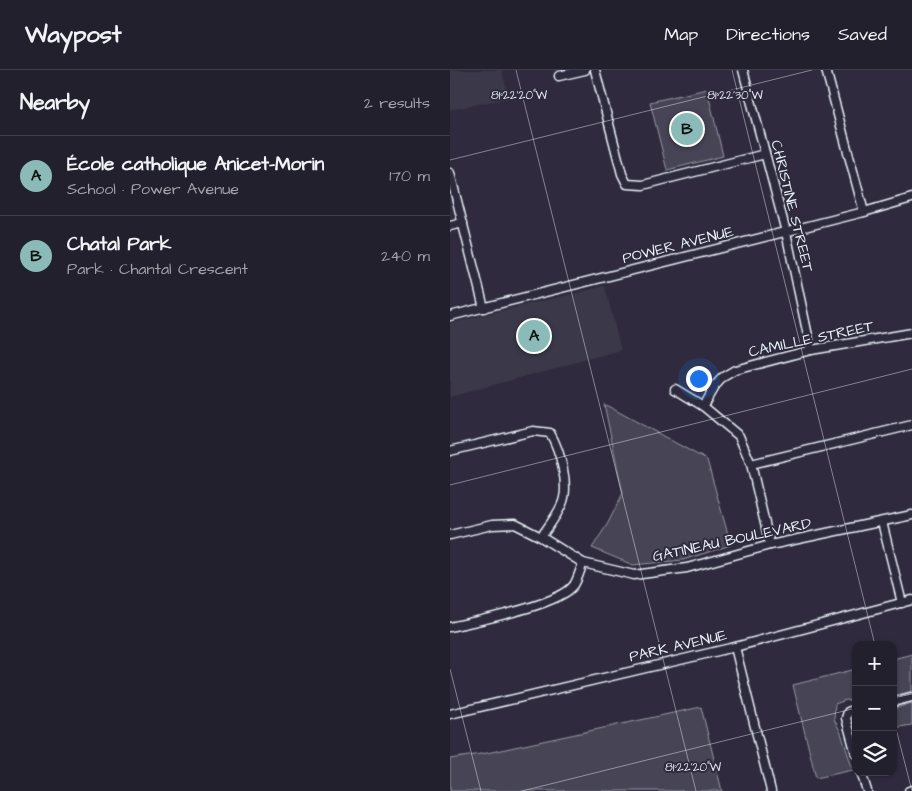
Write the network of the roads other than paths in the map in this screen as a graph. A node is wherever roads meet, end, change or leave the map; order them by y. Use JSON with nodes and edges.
{"nodes":[{"id":1,"x":585,"y":70,"type":"edge"},
{"id":2,"x":595,"y":70,"type":"edge"},
{"id":3,"x":743,"y":70,"type":"edge"},
{"id":4,"x":826,"y":70,"type":"edge"},
{"id":5,"x":559,"y":76,"type":"dead end"},
{"id":6,"x":765,"y":154,"type":"junction"},
{"id":7,"x":450,"y":173,"type":"edge"},
{"id":8,"x":912,"y":198,"type":"edge"},
{"id":9,"x":864,"y":212,"type":"junction"},
{"id":10,"x":463,"y":223,"type":"junction"},
{"id":11,"x":450,"y":226,"type":"edge"},
{"id":12,"x":786,"y":232,"type":"junction"},
{"id":13,"x":484,"y":308,"type":"junction"},
{"id":14,"x":450,"y":316,"type":"edge"},
{"id":15,"x":912,"y":333,"type":"edge"},
{"id":16,"x":811,"y":350,"type":"junction"},
{"id":17,"x":675,"y":389,"type":"dead end"},
{"id":18,"x":703,"y":406,"type":"junction"},
{"id":19,"x":912,"y":425,"type":"edge"},
{"id":20,"x":450,"y":451,"type":"edge"},
{"id":21,"x":751,"y":464,"type":"junction"},
{"id":22,"x":912,"y":515,"type":"edge"},
{"id":23,"x":882,"y":522,"type":"junction"},
{"id":24,"x":450,"y":535,"type":"edge"},
{"id":25,"x":541,"y":537,"type":"junction"},
{"id":26,"x":770,"y":545,"type":"junction"},
{"id":27,"x":583,"y":563,"type":"junction"},
{"id":28,"x":912,"y":600,"type":"edge"},
{"id":29,"x":902,"y":603,"type":"junction"},
{"id":30,"x":450,"y":627,"type":"edge"},
{"id":31,"x":735,"y":647,"type":"junction"},
{"id":32,"x":912,"y":697,"type":"edge"},
{"id":33,"x":897,"y":701,"type":"edge"},
{"id":34,"x":852,"y":710,"type":"edge"},
{"id":35,"x":450,"y":714,"type":"edge"},
{"id":36,"x":852,"y":740,"type":"edge"},
{"id":37,"x":862,"y":776,"type":"edge"},
{"id":38,"x":771,"y":791,"type":"edge"},
{"id":39,"x":867,"y":791,"type":"edge"}],
"edges":[{"from":1,"to":5,"type":"street"},
{"from":2,"to":6,"type":"street"},
{"from":3,"to":6,"type":"street","name":"CHRISTINE STREET"},
{"from":4,"to":9,"type":"street"},
{"from":6,"to":12,"type":"street","name":"CHRISTINE STREET"},
{"from":7,"to":10,"type":"street"},
{"from":8,"to":9,"type":"street","name":"POWER AVENUE"},
{"from":9,"to":12,"type":"street","name":"POWER AVENUE"},
{"from":10,"to":11,"type":"street"},
{"from":10,"to":13,"type":"street"},
{"from":12,"to":13,"type":"street","name":"POWER AVENUE"},
{"from":12,"to":16,"type":"street","name":"CHRISTINE STREET"},
{"from":13,"to":14,"type":"street","name":"POWER AVENUE"},
{"from":15,"to":16,"type":"street","name":"CAMILLE STREET"},
{"from":16,"to":18,"type":"street","name":"CAMILLE STREET"},
{"from":17,"to":18,"type":"street"},
{"from":18,"to":21,"type":"street"},
{"from":19,"to":21,"type":"street"},
{"from":20,"to":25,"type":"street"},
{"from":21,"to":26,"type":"street"},
{"from":22,"to":23,"type":"street","name":"GATINEAU BOULEVARD"},
{"from":23,"to":26,"type":"street","name":"GATINEAU BOULEVARD"},
{"from":23,"to":29,"type":"street"},
{"from":24,"to":25,"type":"street","name":"GATINEAU BOULEVARD"},
{"from":25,"to":27,"type":"street","name":"GATINEAU BOULEVARD"},
{"from":26,"to":27,"type":"street","name":"GATINEAU BOULEVARD"},
{"from":27,"to":30,"type":"street"},
{"from":28,"to":29,"type":"street","name":"PARK AVENUE"},
{"from":29,"to":31,"type":"street","name":"PARK AVENUE"},
{"from":31,"to":35,"type":"street","name":"PARK AVENUE"},
{"from":31,"to":38,"type":"street"},
{"from":32,"to":33,"type":"street"},
{"from":34,"to":36,"type":"street"},
{"from":37,"to":39,"type":"street"}]}
